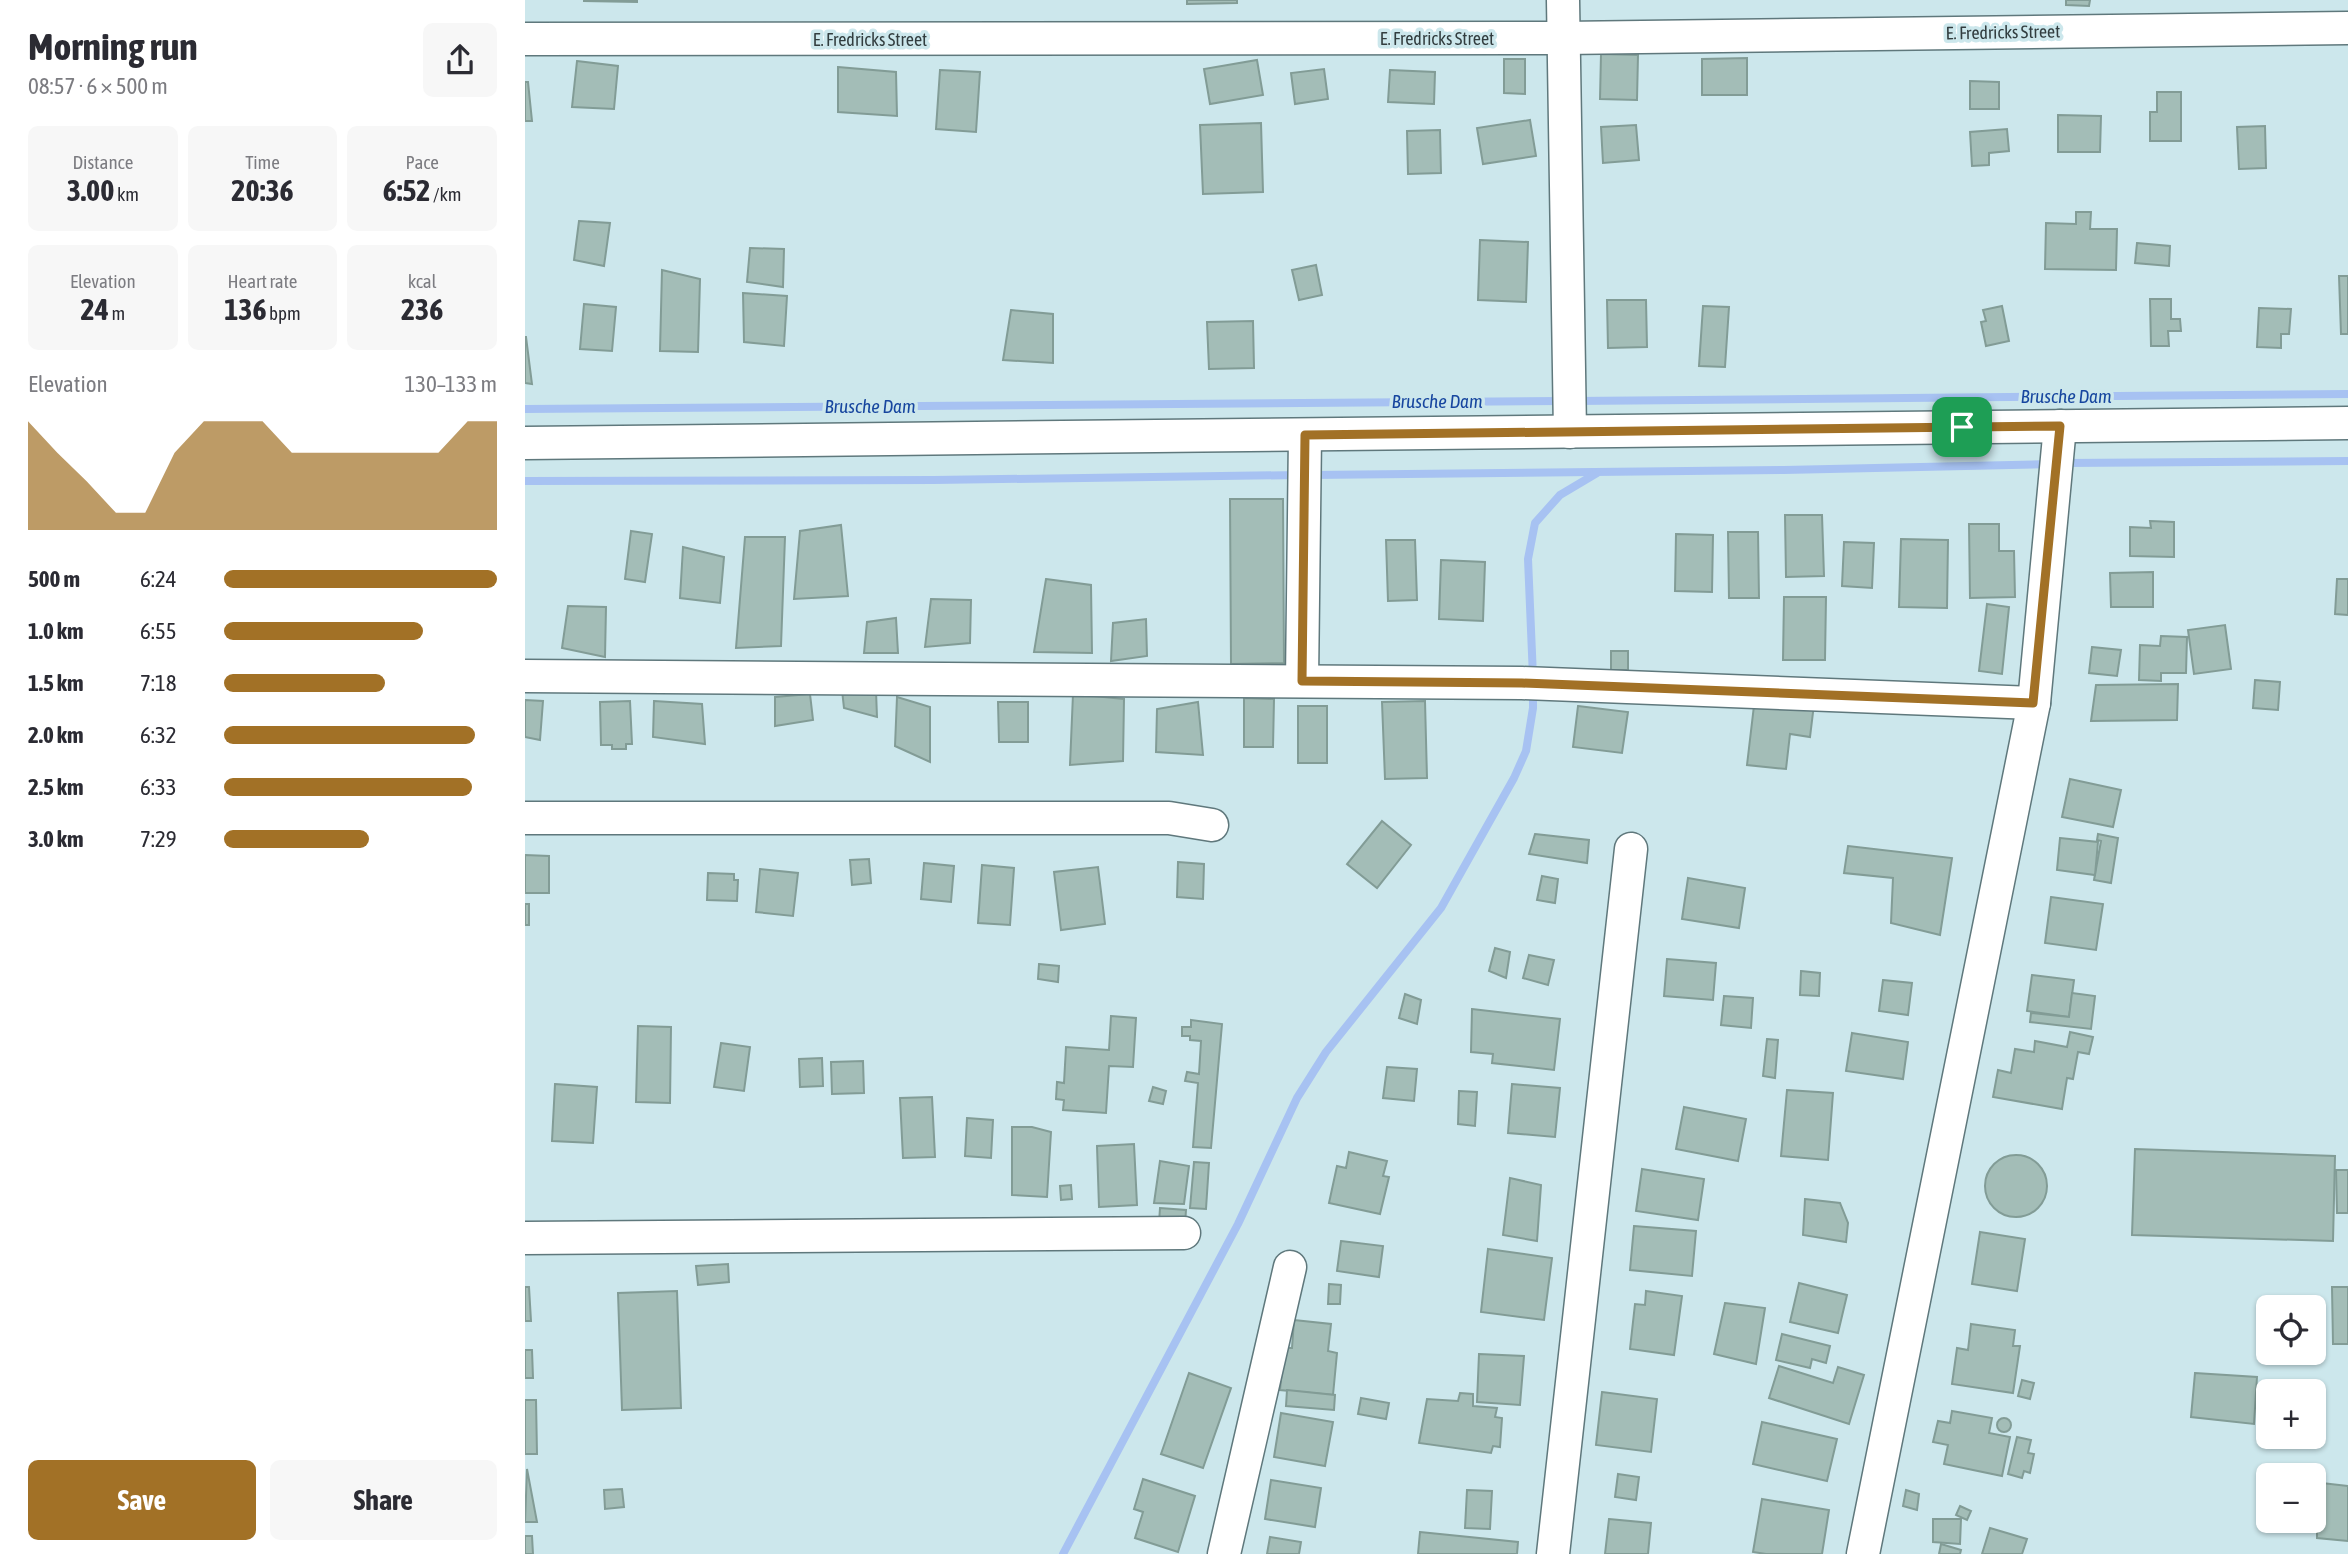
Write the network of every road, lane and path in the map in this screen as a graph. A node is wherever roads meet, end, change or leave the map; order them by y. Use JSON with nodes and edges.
{"nodes":[{"id":1,"x":1563,"y":0,"type":"edge"},
{"id":2,"x":2348,"y":28,"type":"edge"},
{"id":3,"x":1563,"y":38,"type":"junction"},
{"id":4,"x":525,"y":39,"type":"edge"},
{"id":5,"x":2348,"y":423,"type":"edge"},
{"id":6,"x":2060,"y":431,"type":"junction"},
{"id":7,"x":1570,"y":432,"type":"junction"},
{"id":8,"x":1305,"y":435,"type":"junction"},
{"id":9,"x":525,"y":443,"type":"edge"},
{"id":10,"x":525,"y":676,"type":"edge"},
{"id":11,"x":1302,"y":681,"type":"junction"},
{"id":12,"x":2033,"y":703,"type":"junction"},
{"id":13,"x":525,"y":818,"type":"edge"},
{"id":14,"x":1212,"y":825,"type":"dead end"},
{"id":15,"x":1631,"y":849,"type":"dead end"},
{"id":16,"x":1184,"y":1233,"type":"dead end"},
{"id":17,"x":525,"y":1238,"type":"edge"},
{"id":18,"x":1290,"y":1267,"type":"dead end"},
{"id":19,"x":1224,"y":1554,"type":"edge"},
{"id":20,"x":1553,"y":1554,"type":"edge"},
{"id":21,"x":1863,"y":1554,"type":"edge"}],
"edges":[{"from":1,"to":3,"type":"street"},
{"from":2,"to":3,"type":"street","name":"E. Fredricks Street"},
{"from":3,"to":4,"type":"street","name":"E. Fredricks Street"},
{"from":3,"to":7,"type":"street"},
{"from":5,"to":6,"type":"street"},
{"from":6,"to":7,"type":"street"},
{"from":6,"to":12,"type":"street"},
{"from":7,"to":8,"type":"street"},
{"from":8,"to":9,"type":"street"},
{"from":8,"to":11,"type":"street"},
{"from":10,"to":11,"type":"street"},
{"from":11,"to":12,"type":"street"},
{"from":12,"to":21,"type":"street"},
{"from":13,"to":14,"type":"street"},
{"from":15,"to":20,"type":"street"},
{"from":16,"to":17,"type":"street"},
{"from":18,"to":19,"type":"street"}]}
